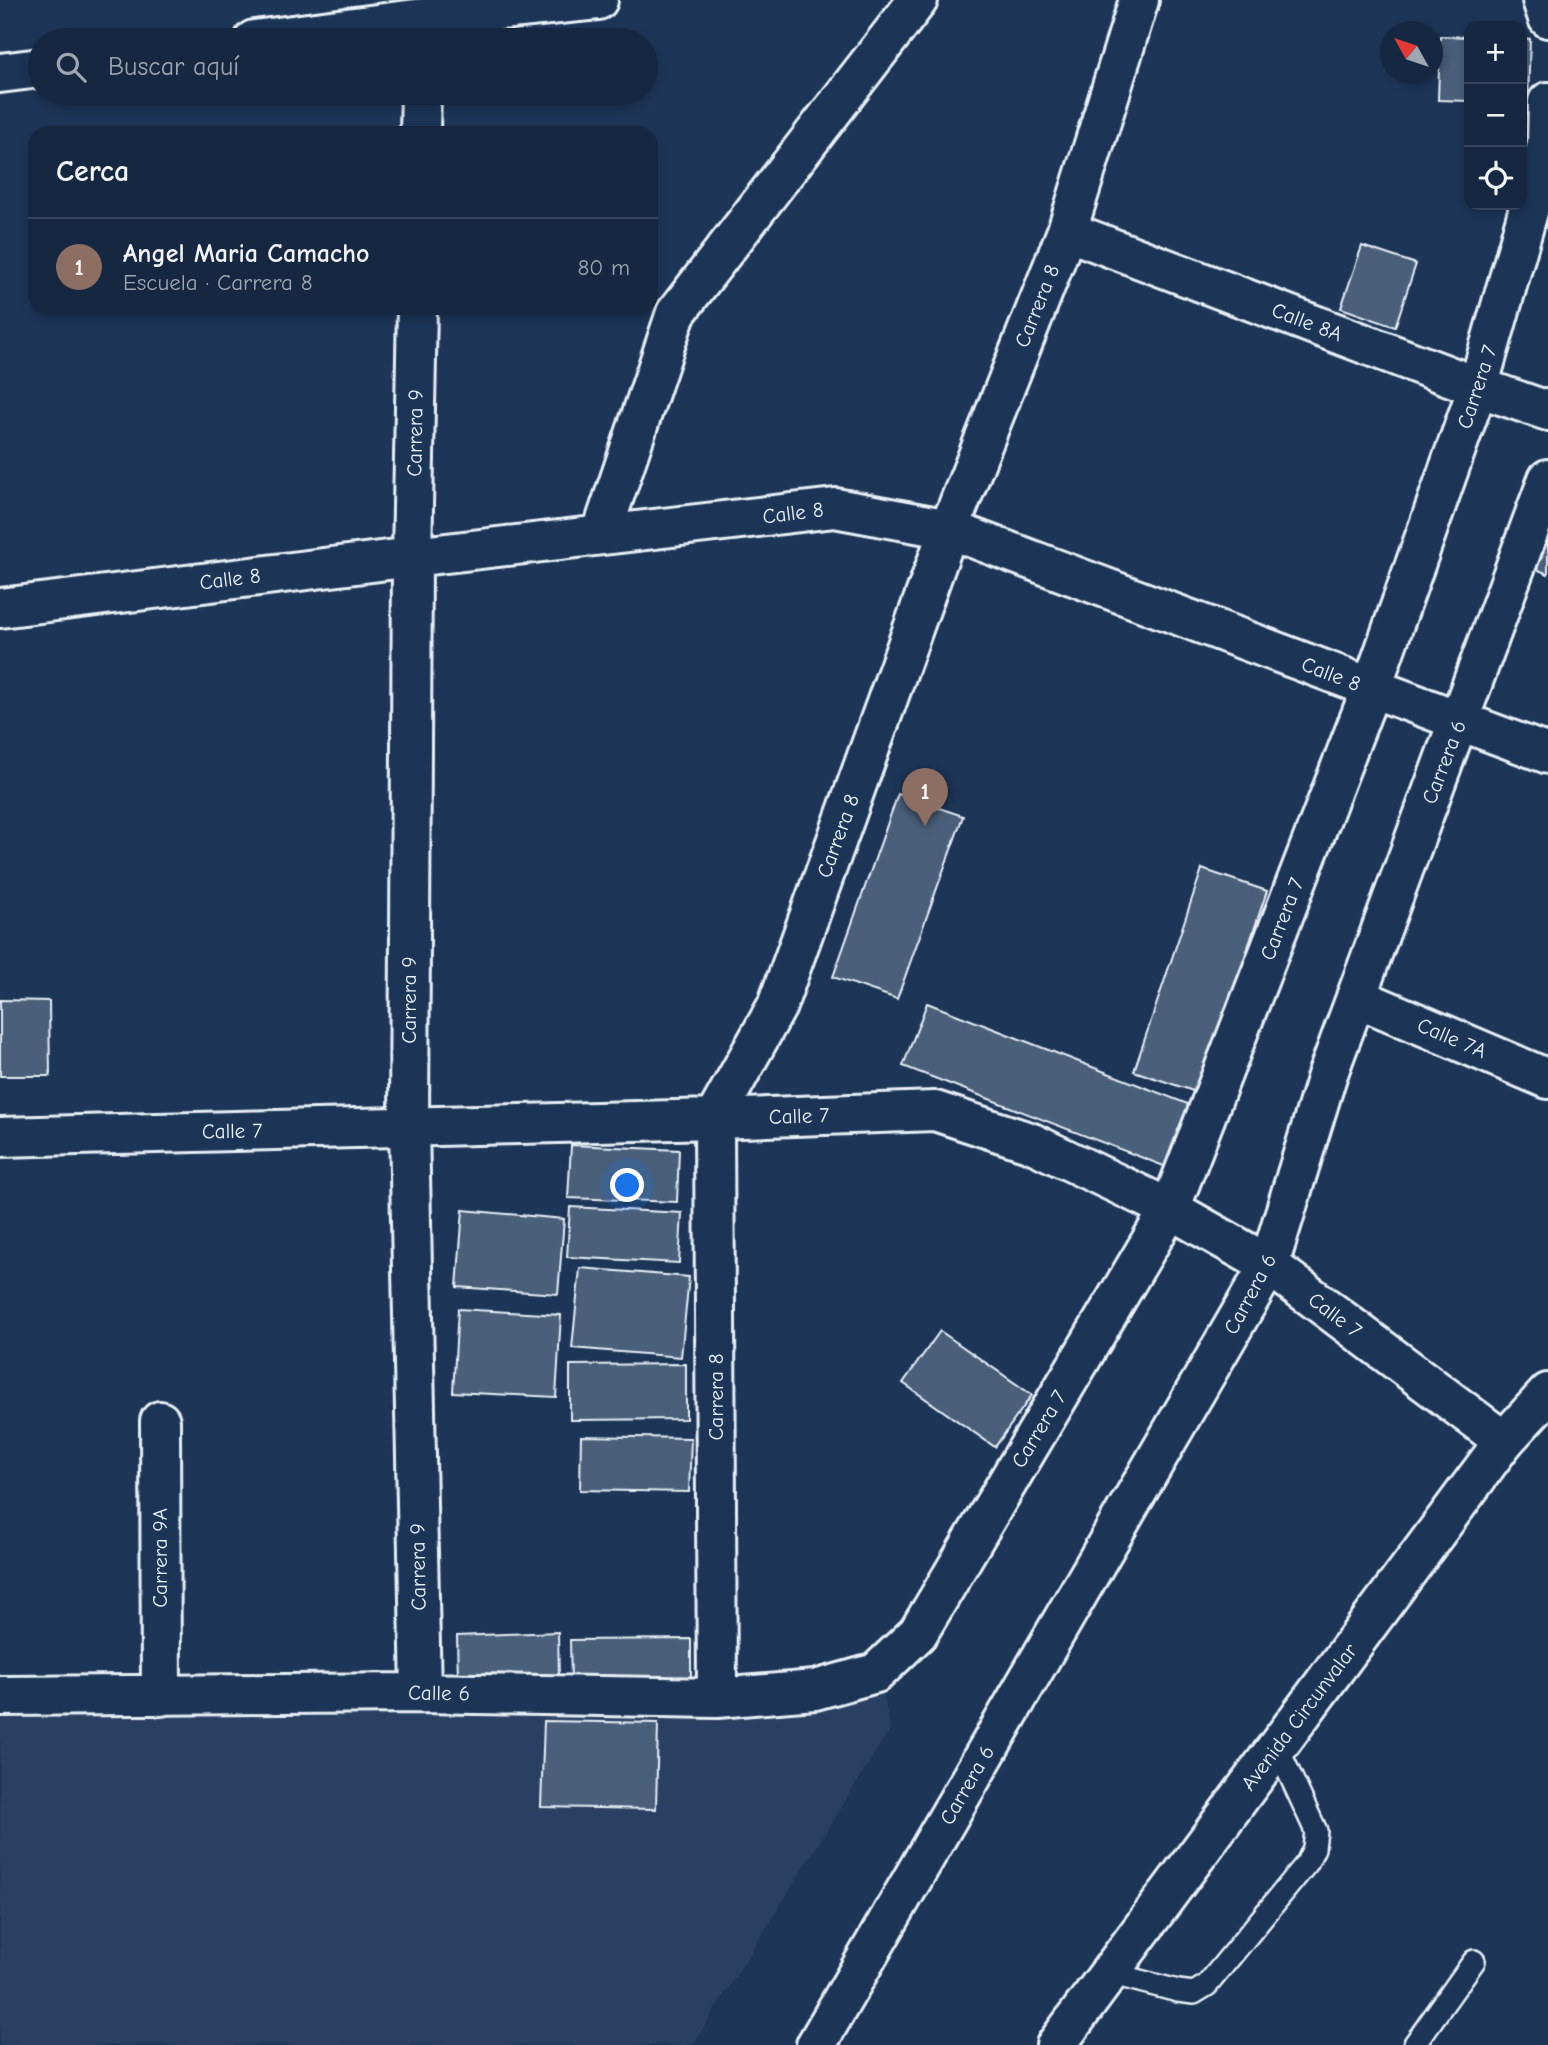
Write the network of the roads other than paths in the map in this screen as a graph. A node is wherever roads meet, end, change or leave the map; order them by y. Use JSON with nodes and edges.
{"nodes":[{"id":1,"x":598,"y":0,"type":"edge"},
{"id":2,"x":918,"y":0,"type":"edge"},
{"id":3,"x":1139,"y":0,"type":"edge"},
{"id":4,"x":1542,"y":0,"type":"edge"},
{"id":5,"x":1548,"y":18,"type":"edge"},
{"id":6,"x":423,"y":20,"type":"edge"},
{"id":7,"x":355,"y":28,"type":"edge"},
{"id":8,"x":28,"y":70,"type":"edge"},
{"id":9,"x":0,"y":73,"type":"edge"},
{"id":10,"x":1548,"y":102,"type":"edge"},
{"id":11,"x":421,"y":105,"type":"edge"},
{"id":12,"x":421,"y":126,"type":"edge"},
{"id":13,"x":1067,"y":231,"type":"junction"},
{"id":14,"x":417,"y":315,"type":"edge"},
{"id":15,"x":1478,"y":387,"type":"junction"},
{"id":16,"x":1548,"y":411,"type":"edge"},
{"id":17,"x":1548,"y":479,"type":"edge"},
{"id":18,"x":949,"y":529,"type":"junction"},
{"id":19,"x":601,"y":535,"type":"junction"},
{"id":20,"x":412,"y":557,"type":"junction"},
{"id":21,"x":0,"y":608,"type":"edge"},
{"id":22,"x":1371,"y":689,"type":"junction"},
{"id":23,"x":1460,"y":721,"type":"junction"},
{"id":24,"x":1548,"y":754,"type":"edge"},
{"id":25,"x":1356,"y":997,"type":"junction"},
{"id":26,"x":1548,"y":1079,"type":"edge"},
{"id":27,"x":714,"y":1119,"type":"junction"},
{"id":28,"x":409,"y":1127,"type":"junction"},
{"id":29,"x":0,"y":1137,"type":"edge"},
{"id":30,"x":1170,"y":1209,"type":"junction"},
{"id":31,"x":1269,"y":1265,"type":"junction"},
{"id":32,"x":1548,"y":1393,"type":"edge"},
{"id":33,"x":160,"y":1421,"type":"dead end"},
{"id":34,"x":1504,"y":1441,"type":"junction"},
{"id":35,"x":876,"y":1673,"type":"joint"},
{"id":36,"x":421,"y":1693,"type":"junction"},
{"id":37,"x":0,"y":1696,"type":"edge"},
{"id":38,"x":161,"y":1696,"type":"junction"},
{"id":39,"x":718,"y":1699,"type":"junction"},
{"id":40,"x":1277,"y":1747,"type":"junction"},
{"id":41,"x":1474,"y":1961,"type":"dead end"},
{"id":42,"x":1109,"y":1973,"type":"junction"},
{"id":43,"x":816,"y":2045,"type":"edge"},
{"id":44,"x":1056,"y":2045,"type":"edge"},
{"id":45,"x":1415,"y":2045,"type":"edge"}],
"edges":[{"from":1,"to":6,"type":"street"},
{"from":2,"to":19,"type":"street"},
{"from":3,"to":13,"type":"street","name":"Carrera 8"},
{"from":4,"to":5,"type":"street"},
{"from":6,"to":7,"type":"street"},
{"from":8,"to":9,"type":"street"},
{"from":10,"to":15,"type":"street","name":"Carrera 7"},
{"from":11,"to":12,"type":"street"},
{"from":13,"to":15,"type":"street","name":"Calle 8A"},
{"from":13,"to":18,"type":"street","name":"Carrera 8"},
{"from":14,"to":20,"type":"street","name":"Carrera 9"},
{"from":15,"to":16,"type":"street","name":"Calle 8A"},
{"from":15,"to":22,"type":"street","name":"Carrera 7"},
{"from":17,"to":23,"type":"street","name":"Carrera 6"},
{"from":18,"to":19,"type":"street","name":"Calle 8"},
{"from":18,"to":22,"type":"street","name":"Calle 8"},
{"from":18,"to":27,"type":"street","name":"Carrera 8"},
{"from":19,"to":20,"type":"street","name":"Calle 8"},
{"from":20,"to":21,"type":"street","name":"Calle 8"},
{"from":20,"to":28,"type":"street","name":"Carrera 9"},
{"from":22,"to":23,"type":"street","name":"Calle 8"},
{"from":22,"to":30,"type":"street","name":"Carrera 7"},
{"from":23,"to":24,"type":"street","name":"Calle 8"},
{"from":23,"to":25,"type":"street","name":"Carrera 6"},
{"from":25,"to":26,"type":"street","name":"Calle 7A"},
{"from":25,"to":31,"type":"street","name":"Carrera 6"},
{"from":27,"to":28,"type":"street","name":"Calle 7"},
{"from":27,"to":30,"type":"street","name":"Calle 7"},
{"from":27,"to":39,"type":"street","name":"Carrera 8"},
{"from":28,"to":29,"type":"street","name":"Calle 7"},
{"from":28,"to":36,"type":"street","name":"Carrera 9"},
{"from":30,"to":31,"type":"street","name":"Calle 7"},
{"from":30,"to":35,"type":"street","name":"Carrera 7"},
{"from":31,"to":34,"type":"street","name":"Calle 7"},
{"from":31,"to":43,"type":"street","name":"Carrera 6"},
{"from":32,"to":34,"type":"street","name":"Avenida Circunvalar"},
{"from":33,"to":38,"type":"street","name":"Carrera 9A"},
{"from":34,"to":40,"type":"street","name":"Avenida Circunvalar"},
{"from":35,"to":39,"type":"street","name":"Calle 6"},
{"from":36,"to":38,"type":"street","name":"Calle 6"},
{"from":36,"to":39,"type":"street","name":"Calle 6"},
{"from":37,"to":38,"type":"street","name":"Calle 6"},
{"from":40,"to":42,"type":"street","name":"Avenida Circunvalar"},
{"from":40,"to":42,"type":"lane"},
{"from":41,"to":45,"type":"lane"},
{"from":42,"to":44,"type":"street","name":"Avenida Circunvalar"}]}
